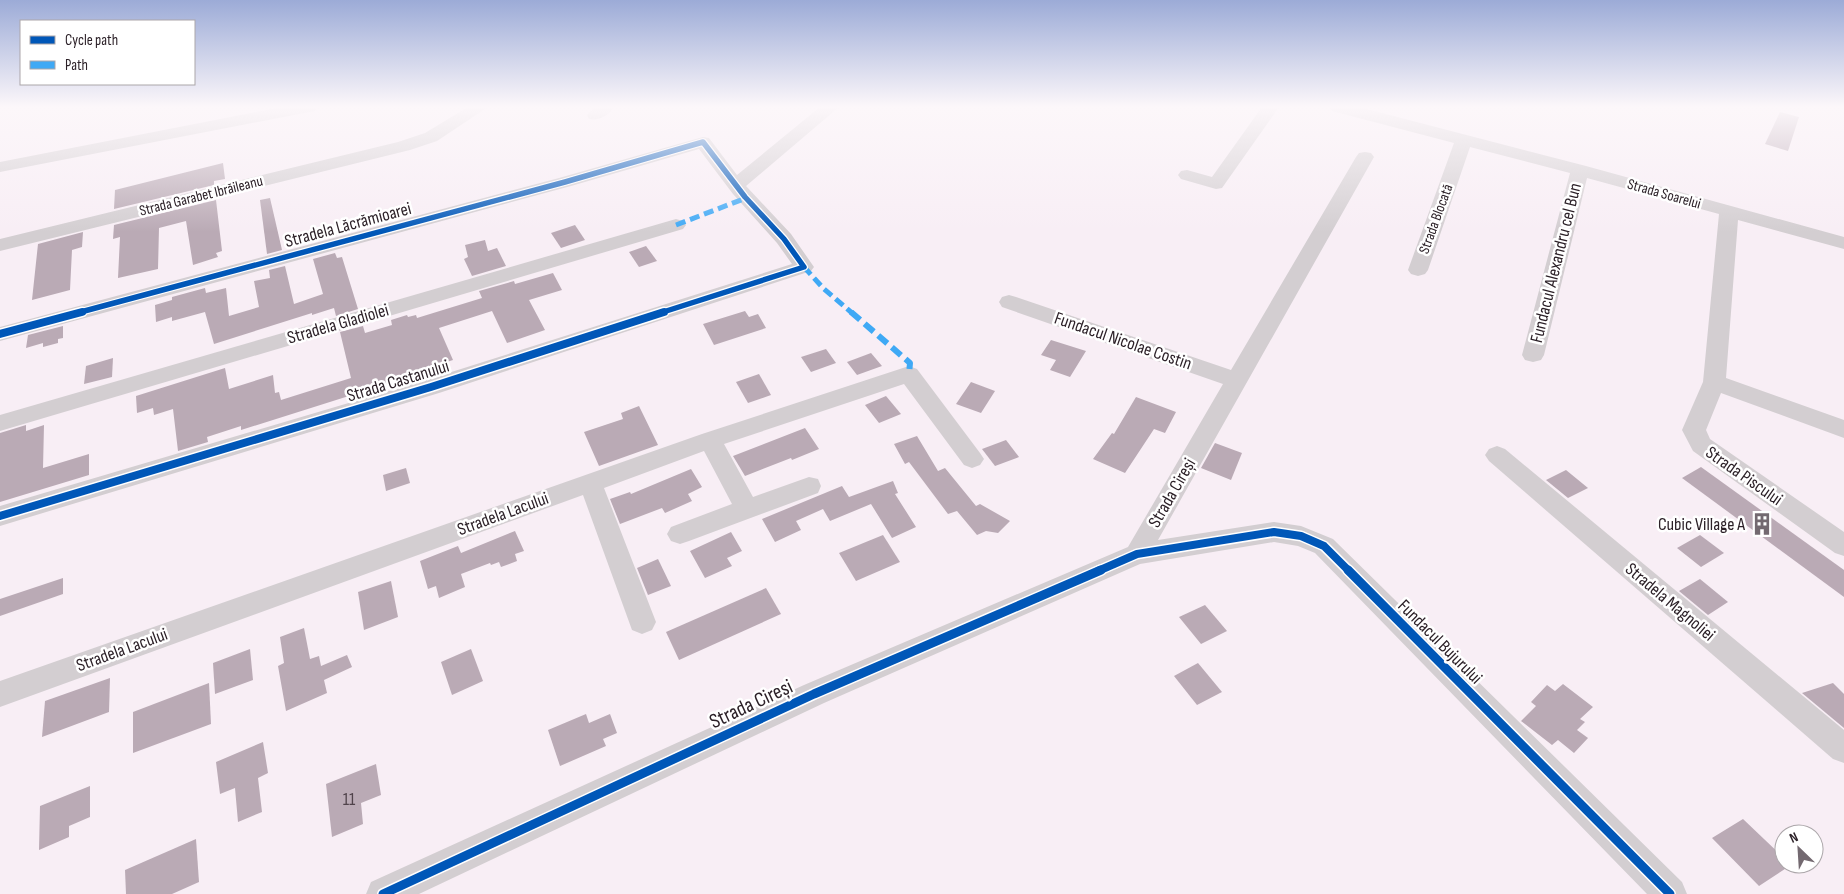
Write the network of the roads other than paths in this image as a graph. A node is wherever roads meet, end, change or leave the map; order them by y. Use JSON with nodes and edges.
{"nodes":[{"id":1,"x":94,"y":149,"type":"edge"},
{"id":2,"x":393,"y":149,"type":"edge"},
{"id":3,"x":680,"y":149,"type":"edge"},
{"id":4,"x":708,"y":149,"type":"edge"},
{"id":5,"x":780,"y":149,"type":"edge"},
{"id":6,"x":1241,"y":149,"type":"edge"},
{"id":7,"x":1461,"y":149,"type":"edge"},
{"id":8,"x":1498,"y":149,"type":"edge"},
{"id":9,"x":1365,"y":157,"type":"dead end"},
{"id":10,"x":0,"y":167,"type":"edge"},
{"id":11,"x":1580,"y":170,"type":"junction"},
{"id":12,"x":1187,"y":175,"type":"dead end"},
{"id":13,"x":736,"y":185,"type":"junction"},
{"id":14,"x":1729,"y":212,"type":"junction"},
{"id":15,"x":676,"y":225,"type":"dead end"},
{"id":16,"x":1844,"y":243,"type":"edge"},
{"id":17,"x":0,"y":245,"type":"edge"},
{"id":18,"x":1418,"y":270,"type":"dead end"},
{"id":19,"x":1009,"y":302,"type":"dead end"},
{"id":20,"x":0,"y":334,"type":"edge"},
{"id":21,"x":1533,"y":355,"type":"dead end"},
{"id":22,"x":1237,"y":380,"type":"junction"},
{"id":23,"x":1714,"y":382,"type":"junction"},
{"id":24,"x":0,"y":423,"type":"edge"},
{"id":25,"x":1844,"y":429,"type":"edge"},
{"id":26,"x":710,"y":440,"type":"junction"},
{"id":27,"x":1497,"y":456,"type":"dead end"},
{"id":28,"x":972,"y":459,"type":"dead end"},
{"id":29,"x":590,"y":483,"type":"junction"},
{"id":30,"x":809,"y":486,"type":"dead end"},
{"id":31,"x":747,"y":509,"type":"junction"},
{"id":32,"x":0,"y":516,"type":"edge"},
{"id":33,"x":680,"y":534,"type":"dead end"},
{"id":34,"x":1844,"y":546,"type":"edge"},
{"id":35,"x":1137,"y":554,"type":"junction"},
{"id":36,"x":642,"y":622,"type":"dead end"},
{"id":37,"x":0,"y":694,"type":"edge"},
{"id":38,"x":1844,"y":749,"type":"edge"},
{"id":39,"x":383,"y":894,"type":"edge"},
{"id":40,"x":1670,"y":894,"type":"edge"}],
"edges":[{"from":1,"to":10,"type":"street"},
{"from":2,"to":17,"type":"street","name":"Strada Garabet Ibrăileanu"},
{"from":3,"to":20,"type":"street","name":"Stradela Lăcrămioarei"},
{"from":4,"to":13,"type":"street","name":"Stradela Lăcrămioarei"},
{"from":5,"to":13,"type":"street"},
{"from":6,"to":12,"type":"street"},
{"from":7,"to":18,"type":"street","name":"Strada Blocată"},
{"from":8,"to":11,"type":"street","name":"Strada Soarelui"},
{"from":9,"to":22,"type":"street","name":"Strada Cireși"},
{"from":11,"to":14,"type":"street","name":"Strada Soarelui"},
{"from":11,"to":21,"type":"street","name":"Fundacul Alexandru cel Bun"},
{"from":13,"to":32,"type":"street","name":"Strada Castanului"},
{"from":14,"to":16,"type":"street","name":"Strada Soarelui"},
{"from":14,"to":23,"type":"street","name":"Strada Piscului"},
{"from":15,"to":24,"type":"street","name":"Stradela Gladiolei"},
{"from":19,"to":22,"type":"street","name":"Fundacul Nicolae Costin"},
{"from":22,"to":35,"type":"street","name":"Strada Cireși"},
{"from":23,"to":25,"type":"street"},
{"from":23,"to":34,"type":"street","name":"Strada Piscului"},
{"from":26,"to":28,"type":"street","name":"Stradela Lacului"},
{"from":26,"to":29,"type":"street","name":"Stradela Lacului"},
{"from":26,"to":31,"type":"street"},
{"from":27,"to":38,"type":"street","name":"Stradela Magnoliei"},
{"from":29,"to":36,"type":"street"},
{"from":29,"to":37,"type":"street","name":"Stradela Lacului"},
{"from":30,"to":31,"type":"street"},
{"from":31,"to":33,"type":"street"},
{"from":35,"to":39,"type":"street","name":"Strada Cireși"},
{"from":35,"to":40,"type":"street","name":"Fundacul Bujurului"}]}
